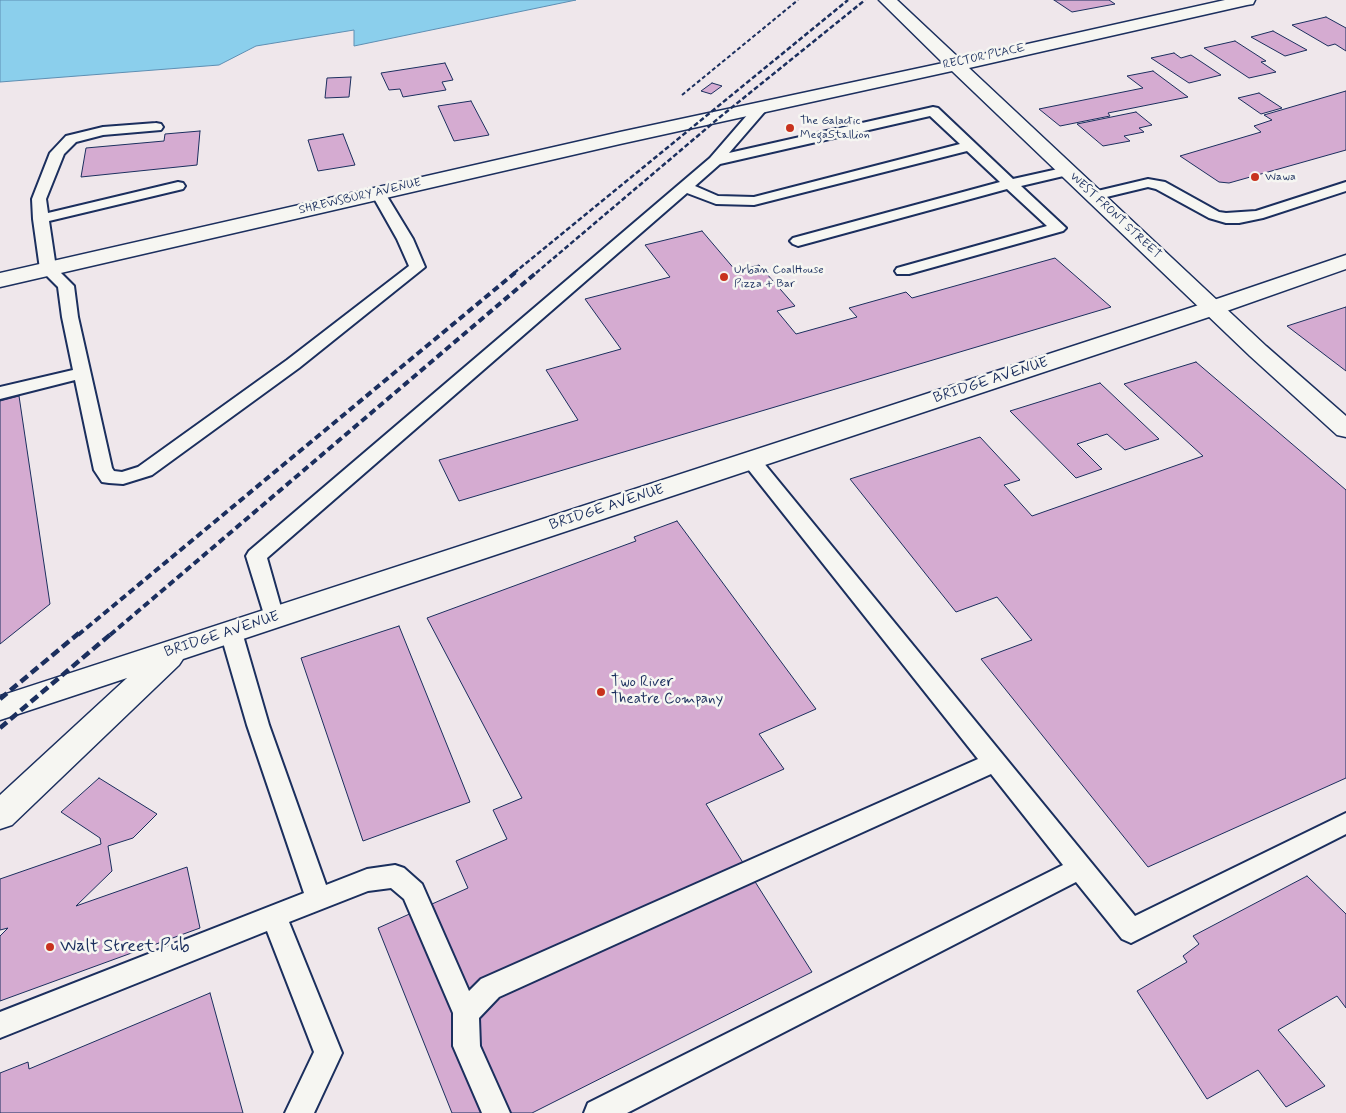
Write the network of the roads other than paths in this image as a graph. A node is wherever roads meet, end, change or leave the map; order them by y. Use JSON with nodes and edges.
{"nodes":[{"id":1,"x":887,"y":0,"type":"edge"},
{"id":2,"x":1247,"y":0,"type":"edge"},
{"id":3,"x":955,"y":64,"type":"junction"},
{"id":4,"x":760,"y":108,"type":"junction"},
{"id":5,"x":720,"y":117,"type":"joint"},
{"id":6,"x":156,"y":127,"type":"dead end"},
{"id":7,"x":969,"y":146,"type":"junction"},
{"id":8,"x":715,"y":161,"type":"junction"},
{"id":9,"x":1067,"y":171,"type":"junction"},
{"id":10,"x":1010,"y":184,"type":"junction"},
{"id":11,"x":178,"y":186,"type":"dead end"},
{"id":12,"x":1346,"y":186,"type":"edge"},
{"id":13,"x":685,"y":187,"type":"junction"},
{"id":14,"x":378,"y":193,"type":"junction"},
{"id":15,"x":1094,"y":196,"type":"junction"},
{"id":16,"x":41,"y":219,"type":"junction"},
{"id":17,"x":798,"y":241,"type":"dead end"},
{"id":18,"x":1346,"y":262,"type":"edge"},
{"id":19,"x":48,"y":269,"type":"junction"},
{"id":20,"x":903,"y":271,"type":"dead end"},
{"id":21,"x":0,"y":280,"type":"edge"},
{"id":22,"x":1213,"y":308,"type":"junction"},
{"id":23,"x":82,"y":373,"type":"junction"},
{"id":24,"x":0,"y":392,"type":"edge"},
{"id":25,"x":1346,"y":429,"type":"edge"},
{"id":26,"x":751,"y":460,"type":"junction"},
{"id":27,"x":274,"y":618,"type":"junction"},
{"id":28,"x":231,"y":632,"type":"junction"},
{"id":29,"x":176,"y":650,"type":"junction"},
{"id":30,"x":0,"y":708,"type":"edge"},
{"id":31,"x":994,"y":762,"type":"junction"},
{"id":32,"x":0,"y":815,"type":"edge"},
{"id":33,"x":1346,"y":823,"type":"edge"},
{"id":34,"x":1080,"y":868,"type":"junction"},
{"id":35,"x":319,"y":899,"type":"junction"},
{"id":36,"x":274,"y":917,"type":"junction"},
{"id":37,"x":466,"y":1013,"type":"junction"},
{"id":38,"x":0,"y":1025,"type":"edge"},
{"id":39,"x":299,"y":1113,"type":"edge"},
{"id":40,"x":496,"y":1113,"type":"edge"},
{"id":41,"x":598,"y":1113,"type":"edge"}],
"edges":[{"from":1,"to":3,"type":"main road","name":"WEST FRONT STREET"},
{"from":2,"to":3,"type":"main road","name":"RECTOR PLACE"},
{"from":3,"to":4,"type":"main road","name":"RECTOR PLACE"},
{"from":3,"to":9,"type":"main road","name":"WEST FRONT STREET"},
{"from":4,"to":5,"type":"main road","name":"RECTOR PLACE"},
{"from":4,"to":8,"type":"lane"},
{"from":5,"to":14,"type":"main road","name":"SHREWSBURY AVENUE"},
{"from":6,"to":16,"type":"lane"},
{"from":7,"to":8,"type":"lane"},
{"from":7,"to":10,"type":"lane"},
{"from":7,"to":13,"type":"lane"},
{"from":8,"to":13,"type":"lane"},
{"from":9,"to":10,"type":"lane"},
{"from":9,"to":15,"type":"main road","name":"WEST FRONT STREET"},
{"from":10,"to":17,"type":"lane"},
{"from":10,"to":20,"type":"lane"},
{"from":11,"to":16,"type":"lane"},
{"from":12,"to":15,"type":"lane"},
{"from":13,"to":27,"type":"lane"},
{"from":14,"to":19,"type":"main road","name":"SHREWSBURY AVENUE"},
{"from":14,"to":23,"type":"lane"},
{"from":15,"to":22,"type":"main road","name":"WEST FRONT STREET"},
{"from":16,"to":19,"type":"lane"},
{"from":18,"to":22,"type":"main road","name":"BRIDGE AVENUE"},
{"from":19,"to":21,"type":"main road","name":"SHREWSBURY AVENUE"},
{"from":19,"to":23,"type":"lane"},
{"from":22,"to":25,"type":"main road","name":"WEST FRONT STREET"},
{"from":22,"to":26,"type":"main road","name":"BRIDGE AVENUE"},
{"from":23,"to":24,"type":"lane"},
{"from":26,"to":27,"type":"main road","name":"BRIDGE AVENUE"},
{"from":26,"to":31,"type":"lane"},
{"from":27,"to":28,"type":"main road","name":"BRIDGE AVENUE"},
{"from":28,"to":29,"type":"main road","name":"BRIDGE AVENUE"},
{"from":28,"to":35,"type":"lane"},
{"from":29,"to":30,"type":"main road","name":"BRIDGE AVENUE"},
{"from":29,"to":32,"type":"main road"},
{"from":31,"to":34,"type":"lane"},
{"from":31,"to":37,"type":"lane"},
{"from":33,"to":34,"type":"lane"},
{"from":34,"to":41,"type":"lane"},
{"from":35,"to":36,"type":"lane"},
{"from":35,"to":37,"type":"lane"},
{"from":36,"to":38,"type":"lane"},
{"from":36,"to":39,"type":"lane"},
{"from":37,"to":40,"type":"lane"}]}
